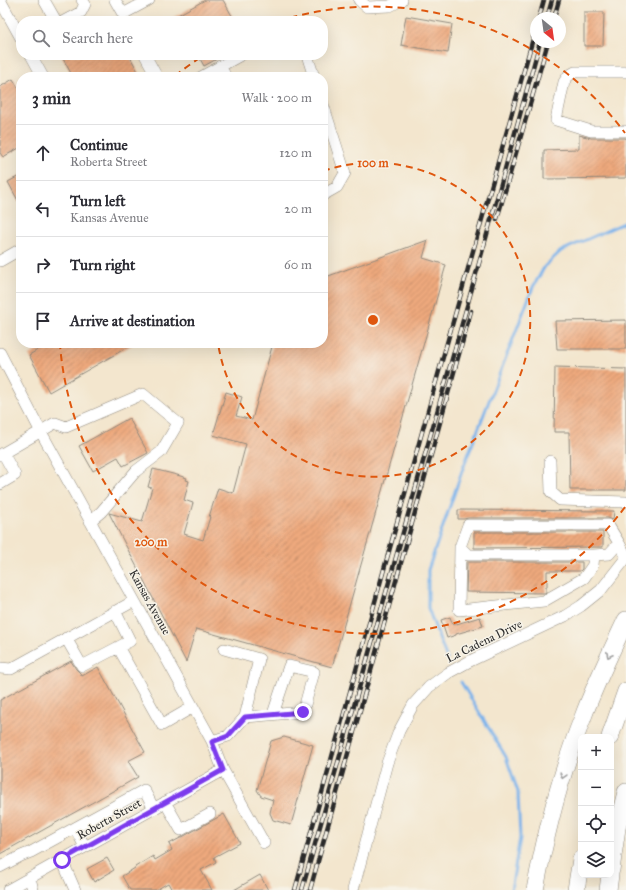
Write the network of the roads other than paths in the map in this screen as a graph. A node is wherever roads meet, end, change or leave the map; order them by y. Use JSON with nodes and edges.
{"nodes":[{"id":1,"x":0,"y":0,"type":"edge"},
{"id":2,"x":44,"y":0,"type":"edge"},
{"id":3,"x":82,"y":0,"type":"edge"},
{"id":4,"x":115,"y":0,"type":"edge"},
{"id":5,"x":149,"y":0,"type":"edge"},
{"id":6,"x":359,"y":0,"type":"edge"},
{"id":7,"x":402,"y":0,"type":"edge"},
{"id":8,"x":53,"y":16,"type":"edge"},
{"id":9,"x":73,"y":16,"type":"edge"},
{"id":10,"x":16,"y":29,"type":"edge"},
{"id":11,"x":34,"y":60,"type":"edge"},
{"id":12,"x":148,"y":60,"type":"edge"},
{"id":13,"x":231,"y":60,"type":"edge"},
{"id":14,"x":309,"y":60,"type":"edge"},
{"id":15,"x":220,"y":66,"type":"junction"},
{"id":16,"x":40,"y":72,"type":"edge"},
{"id":17,"x":154,"y":72,"type":"edge"},
{"id":18,"x":210,"y":72,"type":"edge"},
{"id":19,"x":223,"y":72,"type":"edge"},
{"id":20,"x":312,"y":72,"type":"edge"},
{"id":21,"x":626,"y":72,"type":"edge"},
{"id":22,"x":328,"y":119,"type":"edge"},
{"id":23,"x":626,"y":131,"type":"edge"},
{"id":24,"x":328,"y":192,"type":"edge"},
{"id":25,"x":16,"y":252,"type":"edge"},
{"id":26,"x":0,"y":261,"type":"edge"},
{"id":27,"x":0,"y":353,"type":"edge"},
{"id":28,"x":41,"y":432,"type":"junction"},
{"id":29,"x":1,"y":454,"type":"edge"},
{"id":30,"x":550,"y":461,"type":"dead end"},
{"id":31,"x":0,"y":484,"type":"edge"},
{"id":32,"x":626,"y":502,"type":"edge"},
{"id":33,"x":90,"y":521,"type":"junction"},
{"id":34,"x":619,"y":543,"type":"junction"},
{"id":35,"x":460,"y":547,"type":"junction"},
{"id":36,"x":594,"y":554,"type":"junction"},
{"id":37,"x":626,"y":557,"type":"edge"},
{"id":38,"x":134,"y":601,"type":"junction"},
{"id":39,"x":115,"y":612,"type":"junction"},
{"id":40,"x":626,"y":620,"type":"edge"},
{"id":41,"x":66,"y":638,"type":"junction"},
{"id":42,"x":118,"y":647,"type":"junction"},
{"id":43,"x":224,"y":649,"type":"dead end"},
{"id":44,"x":0,"y":668,"type":"edge"},
{"id":45,"x":626,"y":690,"type":"edge"},
{"id":46,"x":193,"y":707,"type":"junction"},
{"id":47,"x":273,"y":714,"type":"junction"},
{"id":48,"x":245,"y":717,"type":"junction"},
{"id":49,"x":611,"y":734,"type":"edge"},
{"id":50,"x":212,"y":742,"type":"junction"},
{"id":51,"x":223,"y":770,"type":"junction"},
{"id":52,"x":626,"y":792,"type":"edge"},
{"id":53,"x":165,"y":802,"type":"junction"},
{"id":54,"x":154,"y":809,"type":"junction"},
{"id":55,"x":210,"y":814,"type":"dead end"},
{"id":56,"x":75,"y":828,"type":"junction"},
{"id":57,"x":264,"y":843,"type":"dead end"},
{"id":58,"x":85,"y":847,"type":"junction"},
{"id":59,"x":614,"y":849,"type":"edge"},
{"id":60,"x":62,"y":860,"type":"junction"},
{"id":61,"x":0,"y":867,"type":"edge"},
{"id":62,"x":30,"y":878,"type":"junction"},
{"id":63,"x":578,"y":878,"type":"edge"},
{"id":64,"x":610,"y":878,"type":"edge"},
{"id":65,"x":8,"y":890,"type":"edge"},
{"id":66,"x":33,"y":890,"type":"edge"},
{"id":67,"x":75,"y":890,"type":"edge"},
{"id":68,"x":353,"y":890,"type":"edge"},
{"id":69,"x":535,"y":890,"type":"edge"},
{"id":70,"x":576,"y":890,"type":"edge"},
{"id":71,"x":608,"y":890,"type":"edge"}],
"edges":[{"from":1,"to":10,"type":"street"},
{"from":2,"to":8,"type":"street"},
{"from":3,"to":9,"type":"street"},
{"from":4,"to":5,"type":"street"},
{"from":6,"to":7,"type":"street"},
{"from":11,"to":16,"type":"street"},
{"from":12,"to":17,"type":"street"},
{"from":13,"to":15,"type":"street"},
{"from":14,"to":20,"type":"street"},
{"from":15,"to":18,"type":"street"},
{"from":15,"to":19,"type":"street"},
{"from":21,"to":23,"type":"street"},
{"from":22,"to":24,"type":"street"},
{"from":25,"to":26,"type":"street"},
{"from":27,"to":28,"type":"street","name":"Kansas Avenue"},
{"from":28,"to":29,"type":"street"},
{"from":28,"to":33,"type":"street","name":"Kansas Avenue"},
{"from":28,"to":33,"type":"street"},
{"from":29,"to":31,"type":"street"},
{"from":30,"to":32,"type":"street"},
{"from":33,"to":38,"type":"street","name":"Kansas Avenue"},
{"from":34,"to":35,"type":"street"},
{"from":34,"to":36,"type":"street"},
{"from":34,"to":37,"type":"street"},
{"from":35,"to":36,"type":"street"},
{"from":35,"to":36,"type":"street"},
{"from":37,"to":68,"type":"street","name":"La Cadena Drive"},
{"from":38,"to":39,"type":"street"},
{"from":38,"to":46,"type":"street","name":"Kansas Avenue"},
{"from":39,"to":41,"type":"street"},
{"from":39,"to":42,"type":"street"},
{"from":40,"to":69,"type":"highway","one_way":true},
{"from":41,"to":42,"type":"street"},
{"from":41,"to":44,"type":"street"},
{"from":42,"to":46,"type":"street"},
{"from":43,"to":48,"type":"street"},
{"from":45,"to":49,"type":"highway"},
{"from":46,"to":50,"type":"street","name":"Kansas Avenue"},
{"from":47,"to":47,"type":"street"},
{"from":47,"to":48,"type":"street"},
{"from":48,"to":50,"type":"street"},
{"from":50,"to":51,"type":"street","name":"Kansas Avenue"},
{"from":51,"to":53,"type":"street","name":"Roberta Street"},
{"from":51,"to":57,"type":"street","name":"Kansas Avenue"},
{"from":52,"to":59,"type":"highway"},
{"from":53,"to":54,"type":"street","name":"Roberta Street"},
{"from":53,"to":55,"type":"street"},
{"from":54,"to":56,"type":"street"},
{"from":54,"to":58,"type":"street","name":"Roberta Street"},
{"from":56,"to":58,"type":"street"},
{"from":56,"to":61,"type":"street"},
{"from":58,"to":60,"type":"street","name":"Roberta Street"},
{"from":60,"to":62,"type":"street","name":"Roberta Street"},
{"from":60,"to":67,"type":"street"},
{"from":62,"to":65,"type":"street","name":"Roberta Street"},
{"from":62,"to":66,"type":"street"},
{"from":63,"to":70,"type":"highway"},
{"from":64,"to":71,"type":"highway"}]}
